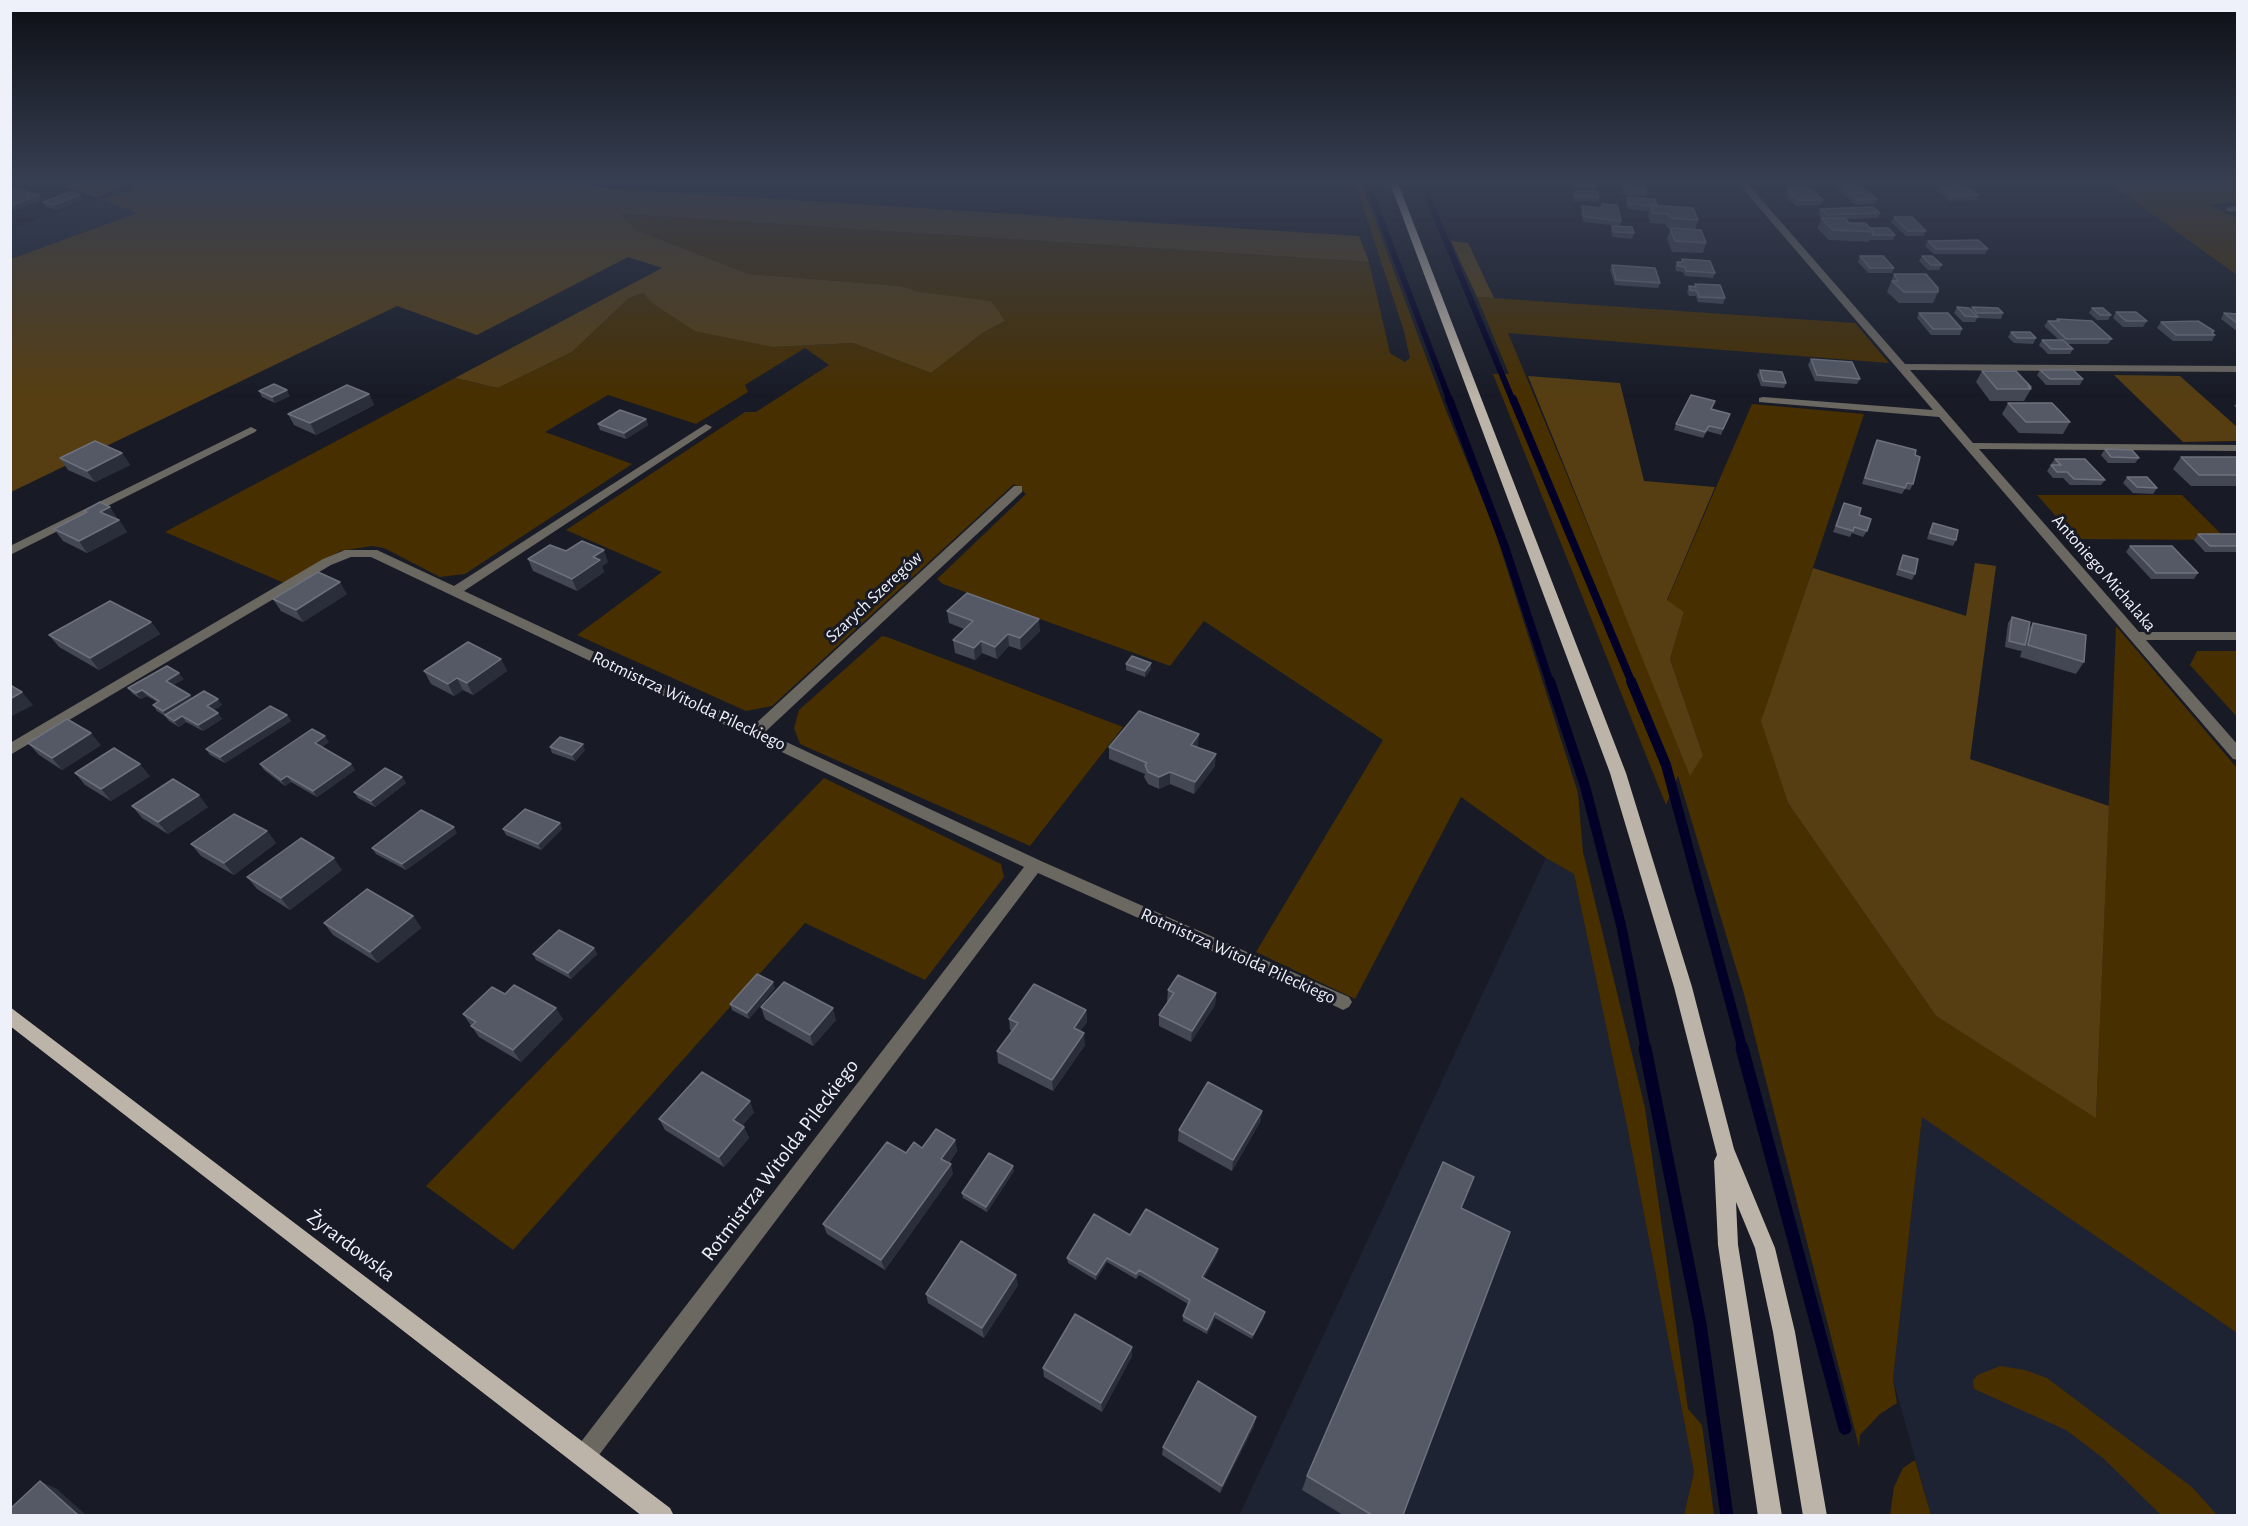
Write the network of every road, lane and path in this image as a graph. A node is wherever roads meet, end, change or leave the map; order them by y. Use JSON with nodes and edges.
{"nodes":[{"id":1,"x":1421,"y":254,"type":"edge"},
{"id":2,"x":1804,"y":254,"type":"edge"},
{"id":3,"x":1901,"y":367,"type":"junction"},
{"id":4,"x":2238,"y":369,"type":"edge"},
{"id":5,"x":1763,"y":400,"type":"dead end"},
{"id":6,"x":1942,"y":414,"type":"junction"},
{"id":7,"x":706,"y":427,"type":"dead end"},
{"id":8,"x":251,"y":430,"type":"dead end"},
{"id":9,"x":1971,"y":446,"type":"junction"},
{"id":10,"x":2238,"y":448,"type":"edge"},
{"id":11,"x":1018,"y":489,"type":"dead end"},
{"id":12,"x":10,"y":550,"type":"edge"},
{"id":13,"x":455,"y":591,"type":"junction"},
{"id":14,"x":2134,"y":636,"type":"junction"},
{"id":15,"x":2238,"y":636,"type":"edge"},
{"id":16,"x":756,"y":732,"type":"junction"},
{"id":17,"x":10,"y":750,"type":"edge"},
{"id":18,"x":2238,"y":755,"type":"edge"},
{"id":19,"x":1035,"y":865,"type":"junction"},
{"id":20,"x":1343,"y":1002,"type":"dead end"},
{"id":21,"x":10,"y":1015,"type":"edge"},
{"id":22,"x":1724,"y":1149,"type":"junction"},
{"id":23,"x":585,"y":1455,"type":"junction"},
{"id":24,"x":662,"y":1515,"type":"edge"},
{"id":25,"x":1770,"y":1515,"type":"edge"},
{"id":26,"x":1815,"y":1515,"type":"edge"}],
"edges":[{"from":1,"to":22,"type":"main road"},
{"from":2,"to":3,"type":"street","name":"Antoniego Michalaka"},
{"from":3,"to":4,"type":"street"},
{"from":3,"to":6,"type":"street","name":"Antoniego Michalaka"},
{"from":5,"to":6,"type":"street"},
{"from":6,"to":9,"type":"street","name":"Antoniego Michalaka"},
{"from":7,"to":13,"type":"street"},
{"from":8,"to":12,"type":"street"},
{"from":9,"to":10,"type":"street"},
{"from":9,"to":14,"type":"street","name":"Antoniego Michalaka"},
{"from":11,"to":16,"type":"street","name":"Szarych Szeregów"},
{"from":13,"to":16,"type":"street","name":"Rotmistrza Witolda Pileckiego"},
{"from":13,"to":17,"type":"street","name":"Rotmistrza Witolda Pileckiego"},
{"from":14,"to":15,"type":"street"},
{"from":14,"to":18,"type":"street","name":"Antoniego Michalaka"},
{"from":16,"to":19,"type":"street","name":"Rotmistrza Witolda Pileckiego"},
{"from":19,"to":20,"type":"street","name":"Rotmistrza Witolda Pileckiego"},
{"from":19,"to":23,"type":"street","name":"Rotmistrza Witolda Pileckiego"},
{"from":21,"to":23,"type":"main road","name":"Żyrardowska"},
{"from":22,"to":25,"type":"main road"},
{"from":22,"to":26,"type":"main road"},
{"from":23,"to":24,"type":"main road","name":"Żyrardowska"}]}
